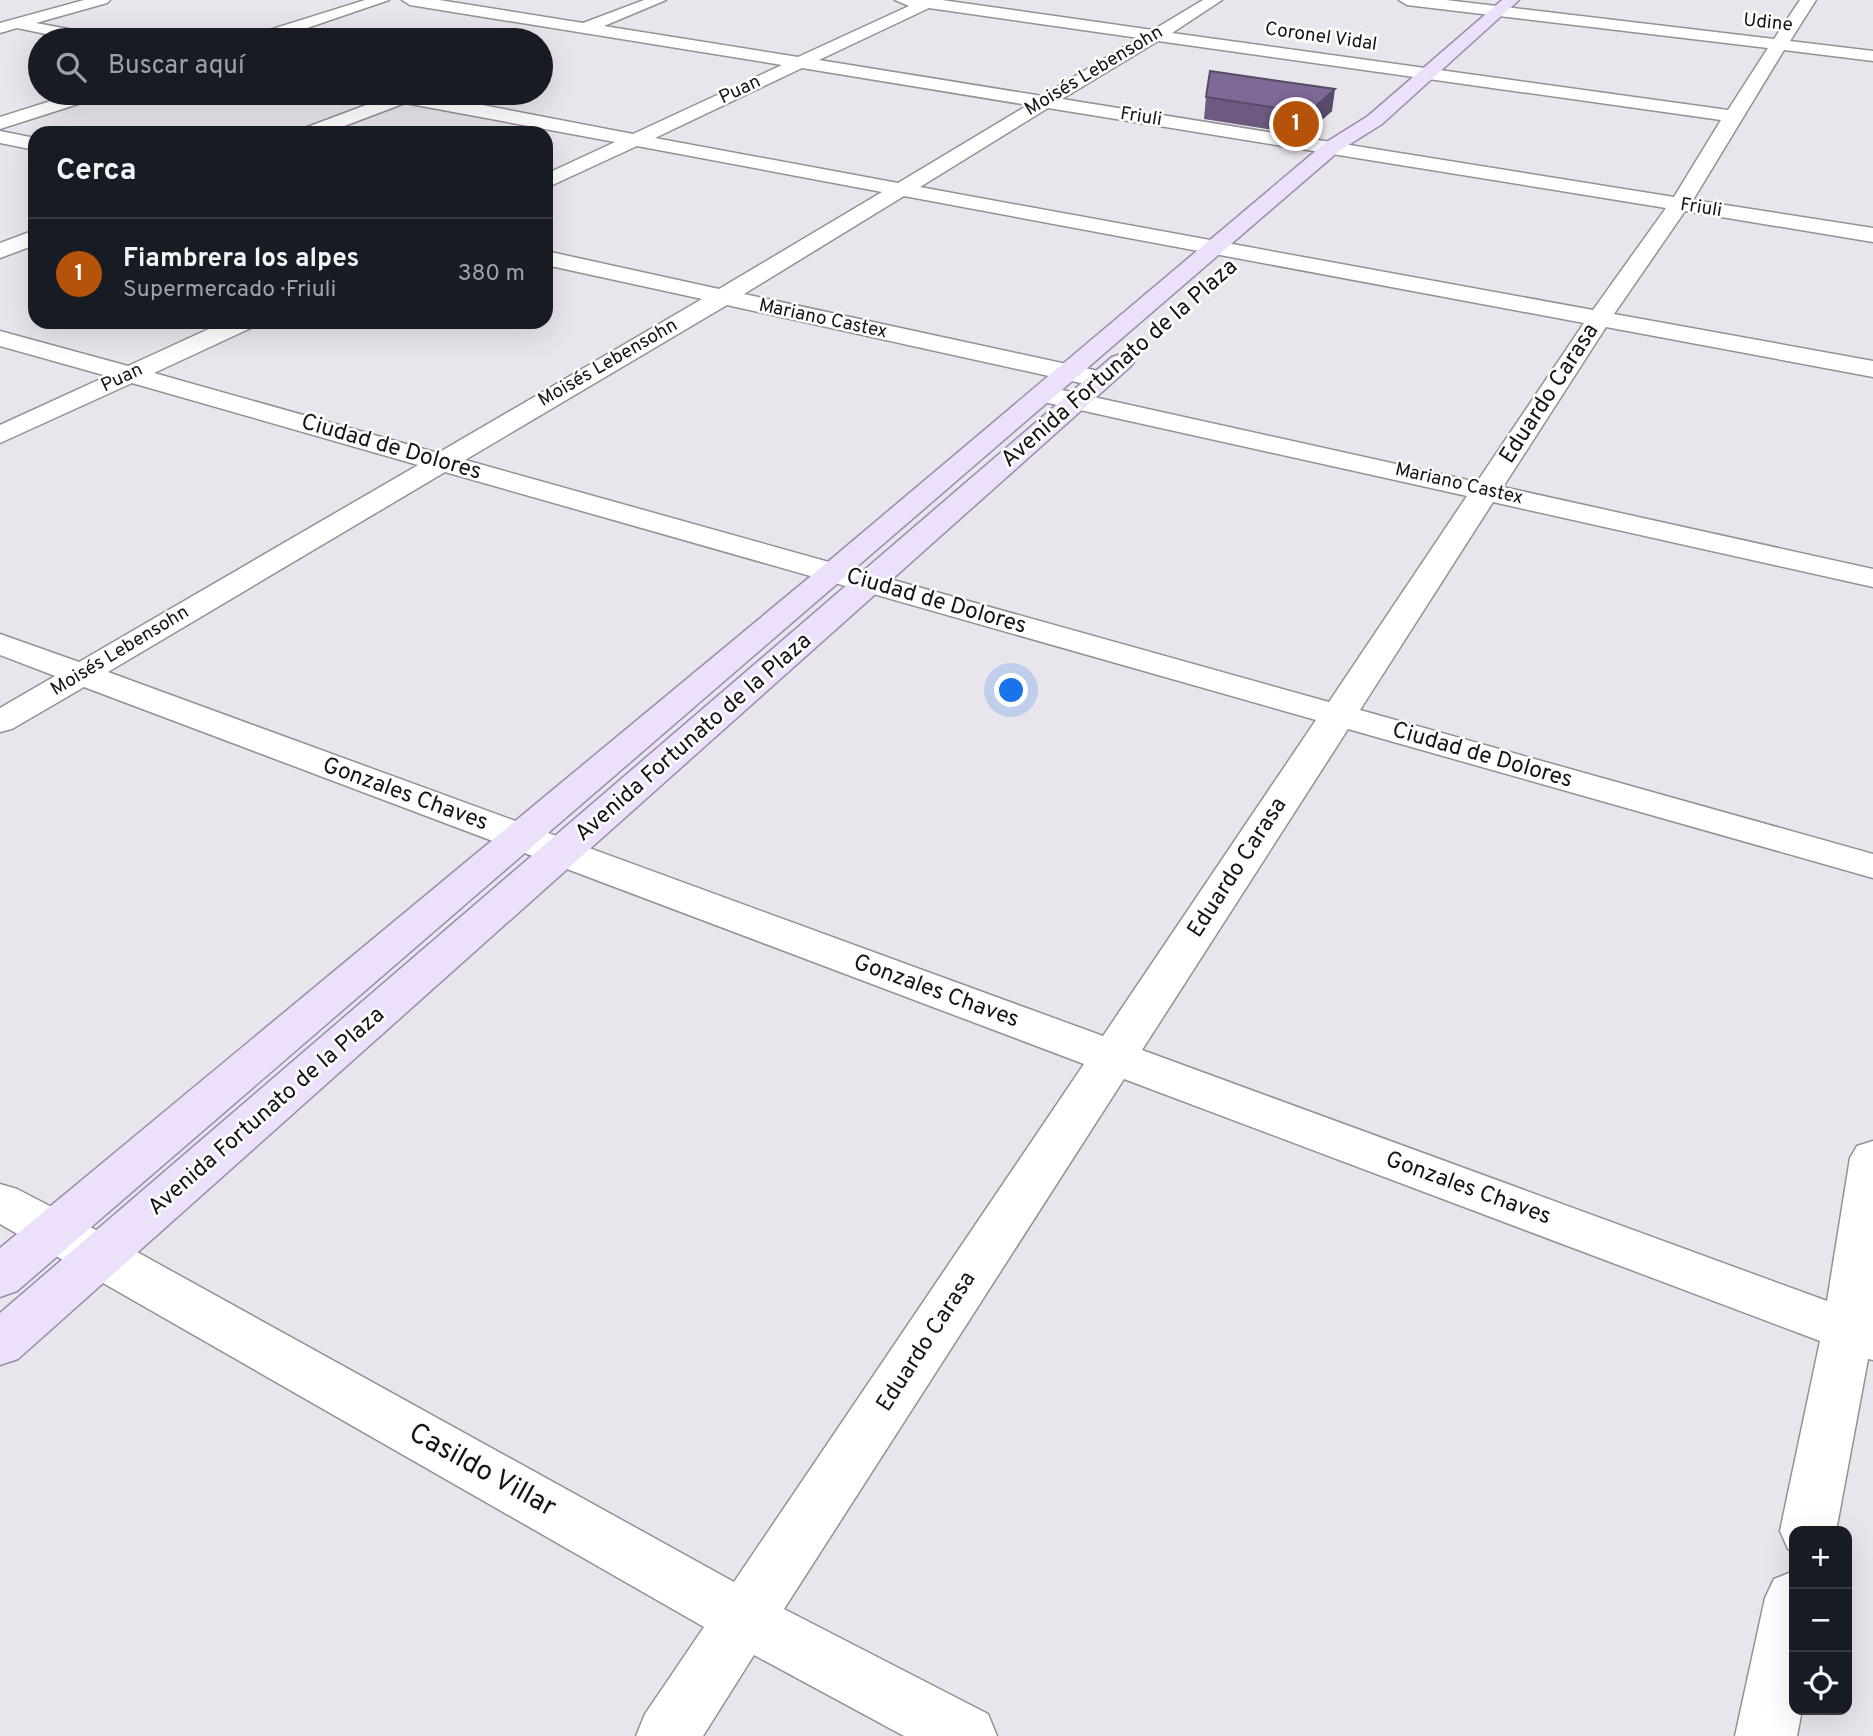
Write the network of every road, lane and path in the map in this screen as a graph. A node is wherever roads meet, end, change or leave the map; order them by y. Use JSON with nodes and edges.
{"nodes":[{"id":1,"x":102,"y":0,"type":"edge"},
{"id":2,"x":381,"y":0,"type":"edge"},
{"id":3,"x":410,"y":0,"type":"edge"},
{"id":4,"x":658,"y":0,"type":"edge"},
{"id":5,"x":903,"y":0,"type":"edge"},
{"id":6,"x":1214,"y":0,"type":"edge"},
{"id":7,"x":1408,"y":0,"type":"edge"},
{"id":8,"x":1511,"y":0,"type":"edge"},
{"id":9,"x":1808,"y":0,"type":"edge"},
{"id":10,"x":930,"y":2,"type":"edge"},
{"id":11,"x":1497,"y":12,"type":"junction"},
{"id":12,"x":5,"y":25,"type":"edge"},
{"id":13,"x":294,"y":28,"type":"edge"},
{"id":14,"x":585,"y":28,"type":"junction"},
{"id":15,"x":28,"y":29,"type":"edge"},
{"id":16,"x":1155,"y":35,"type":"junction"},
{"id":17,"x":553,"y":40,"type":"edge"},
{"id":18,"x":1779,"y":45,"type":"junction"},
{"id":19,"x":1873,"y":56,"type":"edge"},
{"id":20,"x":800,"y":62,"type":"junction"},
{"id":21,"x":1425,"y":73,"type":"junction"},
{"id":22,"x":1043,"y":101,"type":"junction"},
{"id":23,"x":56,"y":105,"type":"edge"},
{"id":24,"x":383,"y":105,"type":"edge"},
{"id":25,"x":460,"y":105,"type":"edge"},
{"id":26,"x":1733,"y":116,"type":"junction"},
{"id":27,"x":0,"y":123,"type":"edge"},
{"id":28,"x":327,"y":126,"type":"edge"},
{"id":29,"x":0,"y":136,"type":"edge"},
{"id":30,"x":635,"y":139,"type":"junction"},
{"id":31,"x":28,"y":142,"type":"edge"},
{"id":32,"x":1344,"y":149,"type":"junction"},
{"id":33,"x":553,"y":178,"type":"edge"},
{"id":34,"x":905,"y":188,"type":"junction"},
{"id":35,"x":1679,"y":205,"type":"junction"},
{"id":36,"x":1873,"y":235,"type":"edge"},
{"id":37,"x":28,"y":240,"type":"edge"},
{"id":38,"x":1233,"y":248,"type":"junction"},
{"id":39,"x":0,"y":251,"type":"edge"},
{"id":40,"x":553,"y":260,"type":"edge"},
{"id":41,"x":721,"y":298,"type":"junction"},
{"id":42,"x":1600,"y":317,"type":"junction"},
{"id":43,"x":229,"y":329,"type":"edge"},
{"id":44,"x":0,"y":338,"type":"edge"},
{"id":45,"x":1873,"y":369,"type":"edge"},
{"id":46,"x":130,"y":374,"type":"junction"},
{"id":47,"x":1073,"y":386,"type":"junction"},
{"id":48,"x":0,"y":435,"type":"edge"},
{"id":49,"x":438,"y":462,"type":"junction"},
{"id":50,"x":1488,"y":491,"type":"junction"},
{"id":51,"x":834,"y":573,"type":"junction"},
{"id":52,"x":1873,"y":578,"type":"edge"},
{"id":53,"x":870,"y":583,"type":"junction"},
{"id":54,"x":0,"y":644,"type":"edge"},
{"id":55,"x":81,"y":674,"type":"junction"},
{"id":56,"x":1338,"y":715,"type":"junction"},
{"id":57,"x":0,"y":722,"type":"edge"},
{"id":58,"x":520,"y":838,"type":"junction"},
{"id":59,"x":562,"y":854,"type":"junction"},
{"id":60,"x":1873,"y":866,"type":"edge"},
{"id":61,"x":1114,"y":1058,"type":"junction"},
{"id":62,"x":1873,"y":1158,"type":"edge"},
{"id":63,"x":0,"y":1202,"type":"edge"},
{"id":64,"x":57,"y":1231,"type":"junction"},
{"id":65,"x":102,"y":1256,"type":"junction"},
{"id":66,"x":0,"y":1278,"type":"edge"},
{"id":67,"x":1861,"y":1335,"type":"edge"},
{"id":68,"x":0,"y":1344,"type":"edge"},
{"id":69,"x":1809,"y":1526,"type":"edge"},
{"id":70,"x":744,"y":1619,"type":"junction"},
{"id":71,"x":1789,"y":1623,"type":"edge"},
{"id":72,"x":667,"y":1736,"type":"edge"},
{"id":73,"x":966,"y":1736,"type":"edge"},
{"id":74,"x":1766,"y":1736,"type":"edge"}],
"edges":[{"from":1,"to":12,"type":"street"},
{"from":2,"to":13,"type":"street"},
{"from":3,"to":14,"type":"street","name":"Friuli"},
{"from":4,"to":14,"type":"street"},
{"from":5,"to":10,"type":"street","name":"Coronel Vidal"},
{"from":6,"to":16,"type":"street","name":"Moisés Lebensohn"},
{"from":7,"to":11,"type":"street","name":"Udine"},
{"from":8,"to":11,"type":"main road","name":"Avenida Fortunato de la Plaza"},
{"from":9,"to":18,"type":"street","name":"Eduardo Carasa"},
{"from":10,"to":16,"type":"street","name":"Coronel Vidal"},
{"from":10,"to":20,"type":"street","name":"Puan"},
{"from":11,"to":18,"type":"street","name":"Udine"},
{"from":11,"to":21,"type":"main road","name":"Avenida Fortunato de la Plaza"},
{"from":12,"to":15,"type":"street"},
{"from":14,"to":17,"type":"street"},
{"from":14,"to":20,"type":"street","name":"Friuli"},
{"from":16,"to":21,"type":"street","name":"Coronel Vidal"},
{"from":16,"to":22,"type":"street","name":"Moisés Lebensohn"},
{"from":18,"to":19,"type":"street","name":"Udine"},
{"from":18,"to":26,"type":"street","name":"Eduardo Carasa"},
{"from":20,"to":22,"type":"street","name":"Friuli"},
{"from":20,"to":30,"type":"street","name":"Puan"},
{"from":21,"to":26,"type":"street","name":"Coronel Vidal"},
{"from":21,"to":32,"type":"main road","name":"Avenida Fortunato de la Plaza"},
{"from":22,"to":32,"type":"street","name":"Friuli"},
{"from":22,"to":34,"type":"street","name":"Moisés Lebensohn"},
{"from":23,"to":27,"type":"street"},
{"from":24,"to":28,"type":"street"},
{"from":25,"to":30,"type":"street"},
{"from":26,"to":35,"type":"street","name":"Eduardo Carasa"},
{"from":29,"to":31,"type":"street"},
{"from":30,"to":33,"type":"street","name":"Puan"},
{"from":30,"to":34,"type":"street"},
{"from":32,"to":35,"type":"street","name":"Friuli"},
{"from":32,"to":38,"type":"main road","name":"Avenida Fortunato de la Plaza"},
{"from":34,"to":38,"type":"street"},
{"from":34,"to":41,"type":"street","name":"Moisés Lebensohn"},
{"from":35,"to":36,"type":"street","name":"Friuli"},
{"from":35,"to":42,"type":"street","name":"Eduardo Carasa"},
{"from":37,"to":39,"type":"street"},
{"from":38,"to":42,"type":"street"},
{"from":38,"to":47,"type":"main road","name":"Avenida Fortunato de la Plaza"},
{"from":40,"to":41,"type":"street","name":"Mariano Castex"},
{"from":41,"to":47,"type":"street","name":"Mariano Castex"},
{"from":41,"to":49,"type":"street","name":"Moisés Lebensohn"},
{"from":42,"to":45,"type":"street"},
{"from":42,"to":50,"type":"street","name":"Eduardo Carasa"},
{"from":43,"to":46,"type":"street","name":"Puan"},
{"from":44,"to":46,"type":"street","name":"Ciudad de Dolores"},
{"from":46,"to":48,"type":"street","name":"Puan"},
{"from":46,"to":49,"type":"street","name":"Ciudad de Dolores"},
{"from":47,"to":50,"type":"street","name":"Mariano Castex"},
{"from":47,"to":51,"type":"main road","name":"Avenida Fortunato de la Plaza"},
{"from":47,"to":53,"type":"main road","name":"Avenida Fortunato de la Plaza"},
{"from":49,"to":51,"type":"street","name":"Ciudad de Dolores"},
{"from":49,"to":55,"type":"street","name":"Moisés Lebensohn"},
{"from":50,"to":52,"type":"street","name":"Mariano Castex"},
{"from":50,"to":56,"type":"street","name":"Eduardo Carasa"},
{"from":51,"to":53,"type":"street","name":"Ciudad de Dolores"},
{"from":51,"to":58,"type":"main road","name":"Avenida Fortunato de la Plaza"},
{"from":53,"to":56,"type":"street","name":"Ciudad de Dolores"},
{"from":53,"to":59,"type":"main road","name":"Avenida Fortunato de la Plaza"},
{"from":54,"to":55,"type":"street","name":"Gonzales Chaves"},
{"from":55,"to":57,"type":"street","name":"Moisés Lebensohn"},
{"from":55,"to":58,"type":"street","name":"Gonzales Chaves"},
{"from":56,"to":60,"type":"street","name":"Ciudad de Dolores"},
{"from":56,"to":61,"type":"street","name":"Eduardo Carasa"},
{"from":58,"to":59,"type":"street","name":"Gonzales Chaves"},
{"from":58,"to":64,"type":"main road","name":"Avenida Fortunato de la Plaza"},
{"from":59,"to":61,"type":"street","name":"Gonzales Chaves"},
{"from":59,"to":65,"type":"main road","name":"Avenida Fortunato de la Plaza"},
{"from":61,"to":67,"type":"street","name":"Gonzales Chaves"},
{"from":61,"to":70,"type":"street","name":"Eduardo Carasa"},
{"from":62,"to":67,"type":"street"},
{"from":63,"to":64,"type":"street","name":"Casildo Villar"},
{"from":64,"to":65,"type":"street","name":"Casildo Villar"},
{"from":64,"to":66,"type":"main road","name":"Avenida Fortunato de la Plaza"},
{"from":65,"to":68,"type":"main road","name":"Avenida Fortunato de la Plaza"},
{"from":65,"to":70,"type":"street","name":"Casildo Villar"},
{"from":67,"to":69,"type":"street"},
{"from":70,"to":72,"type":"street","name":"Eduardo Carasa"},
{"from":70,"to":73,"type":"street","name":"Casildo Villar"},
{"from":71,"to":74,"type":"street"}]}
